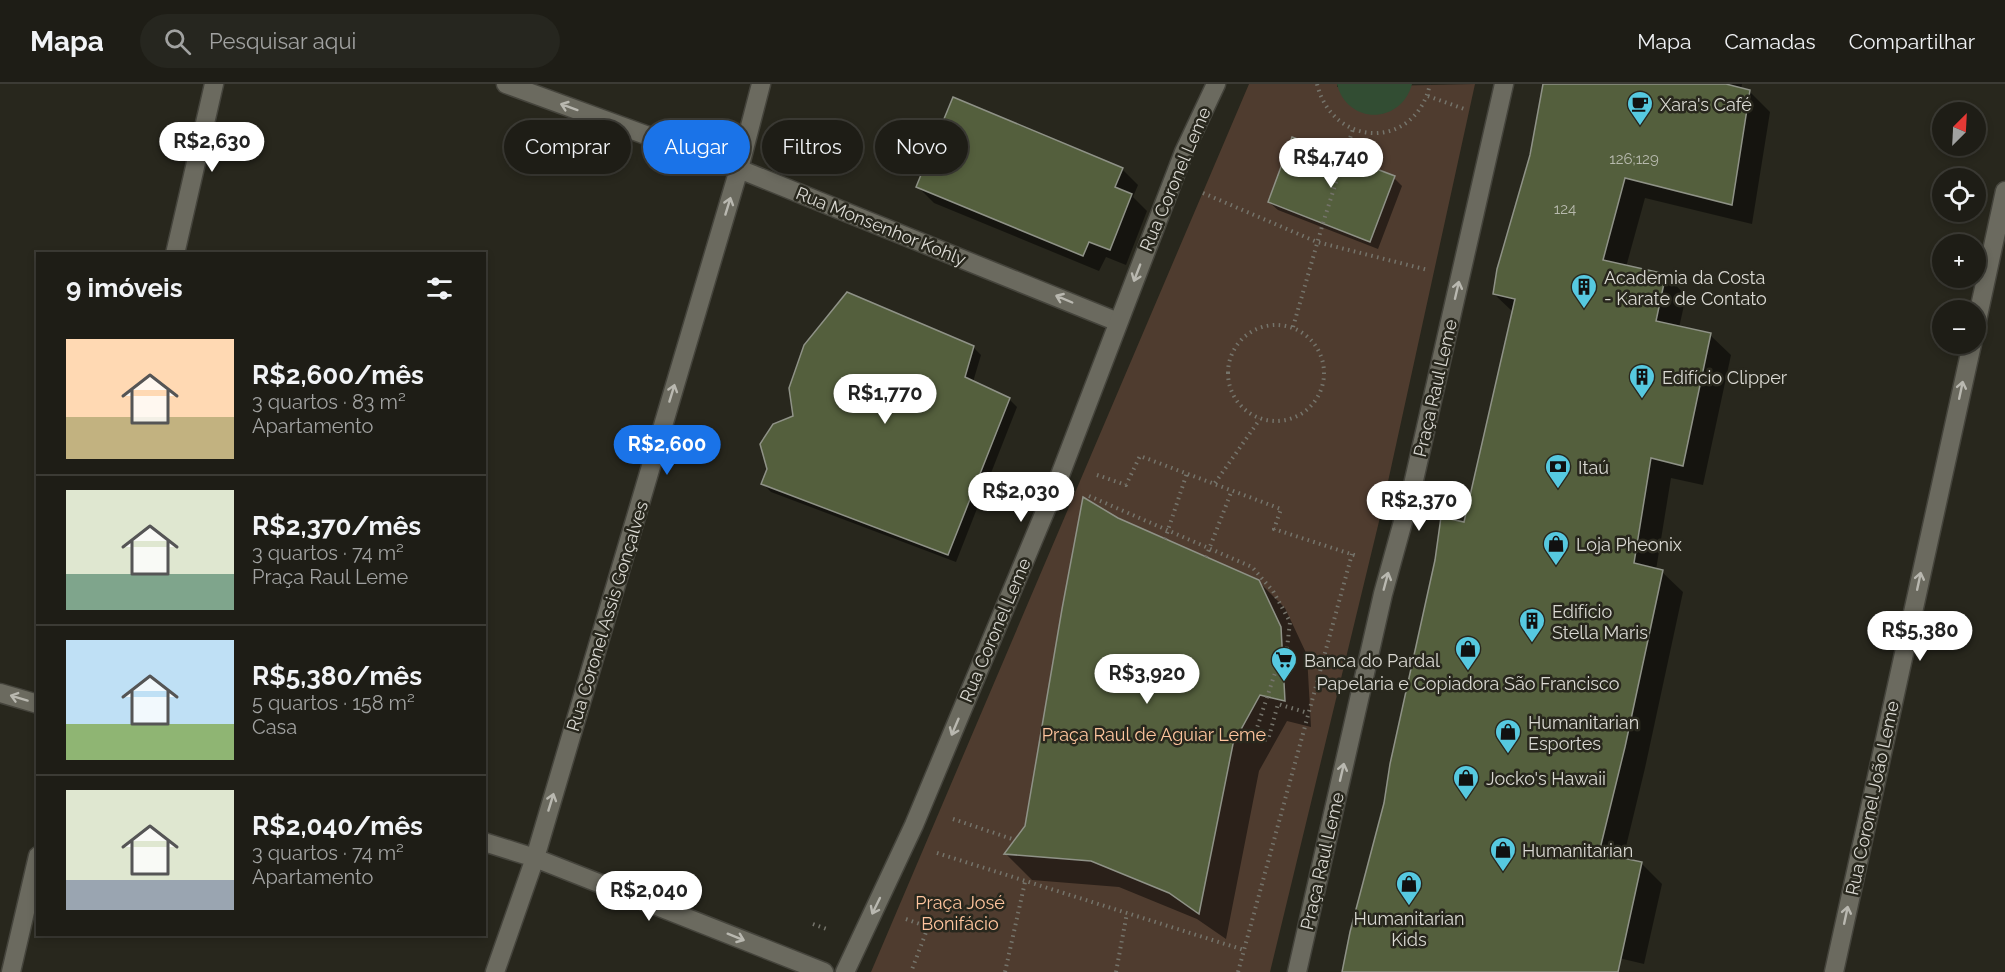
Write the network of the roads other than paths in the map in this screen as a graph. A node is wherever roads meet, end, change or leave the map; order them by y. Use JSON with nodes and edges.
{"nodes":[{"id":1,"x":214,"y":84,"type":"edge"},
{"id":2,"x":506,"y":84,"type":"edge"},
{"id":3,"x":761,"y":84,"type":"edge"},
{"id":4,"x":1216,"y":84,"type":"edge"},
{"id":5,"x":1504,"y":84,"type":"edge"},
{"id":6,"x":750,"y":126,"type":"edge"},
{"id":7,"x":643,"y":134,"type":"edge"},
{"id":8,"x":750,"y":173,"type":"edge"},
{"id":9,"x":738,"y":174,"type":"edge"},
{"id":10,"x":2005,"y":191,"type":"edge"},
{"id":11,"x":175,"y":252,"type":"edge"},
{"id":12,"x":1982,"y":300,"type":"edge"},
{"id":13,"x":1118,"y":322,"type":"junction"},
{"id":14,"x":1970,"y":354,"type":"edge"},
{"id":15,"x":0,"y":693,"type":"edge"},
{"id":16,"x":36,"y":703,"type":"edge"},
{"id":17,"x":486,"y":843,"type":"edge"},
{"id":18,"x":535,"y":858,"type":"junction"},
{"id":19,"x":36,"y":865,"type":"edge"},
{"id":20,"x":11,"y":972,"type":"edge"},
{"id":21,"x":495,"y":972,"type":"edge"},
{"id":22,"x":824,"y":972,"type":"edge"},
{"id":23,"x":845,"y":972,"type":"edge"},
{"id":24,"x":1297,"y":972,"type":"edge"},
{"id":25,"x":1833,"y":972,"type":"edge"}],
"edges":[{"from":1,"to":11,"type":"street"},
{"from":7,"to":2,"type":"street","name":"Rua Monsenhor Kohly","one_way":true},
{"from":3,"to":6,"type":"street","name":"Rua Coronel Assis Gonçalves"},
{"from":4,"to":13,"type":"street","name":"Rua Coronel Leme","one_way":true},
{"from":24,"to":5,"type":"street","name":"Praça Raul Leme","one_way":true},
{"from":13,"to":8,"type":"street","name":"Rua Monsenhor Kohly","one_way":true},
{"from":18,"to":9,"type":"street","name":"Rua Coronel Assis Gonçalves","one_way":true},
{"from":10,"to":12,"type":"street"},
{"from":13,"to":23,"type":"street","name":"Rua Coronel Leme","one_way":true},
{"from":25,"to":14,"type":"street","name":"Rua Coronel João Leme","one_way":true},
{"from":16,"to":15,"type":"street","one_way":true},
{"from":17,"to":18,"type":"street"},
{"from":18,"to":21,"type":"street","name":"Rua Coronel Assis Gonçalves"},
{"from":18,"to":22,"type":"street","one_way":true},
{"from":19,"to":20,"type":"street"}]}
